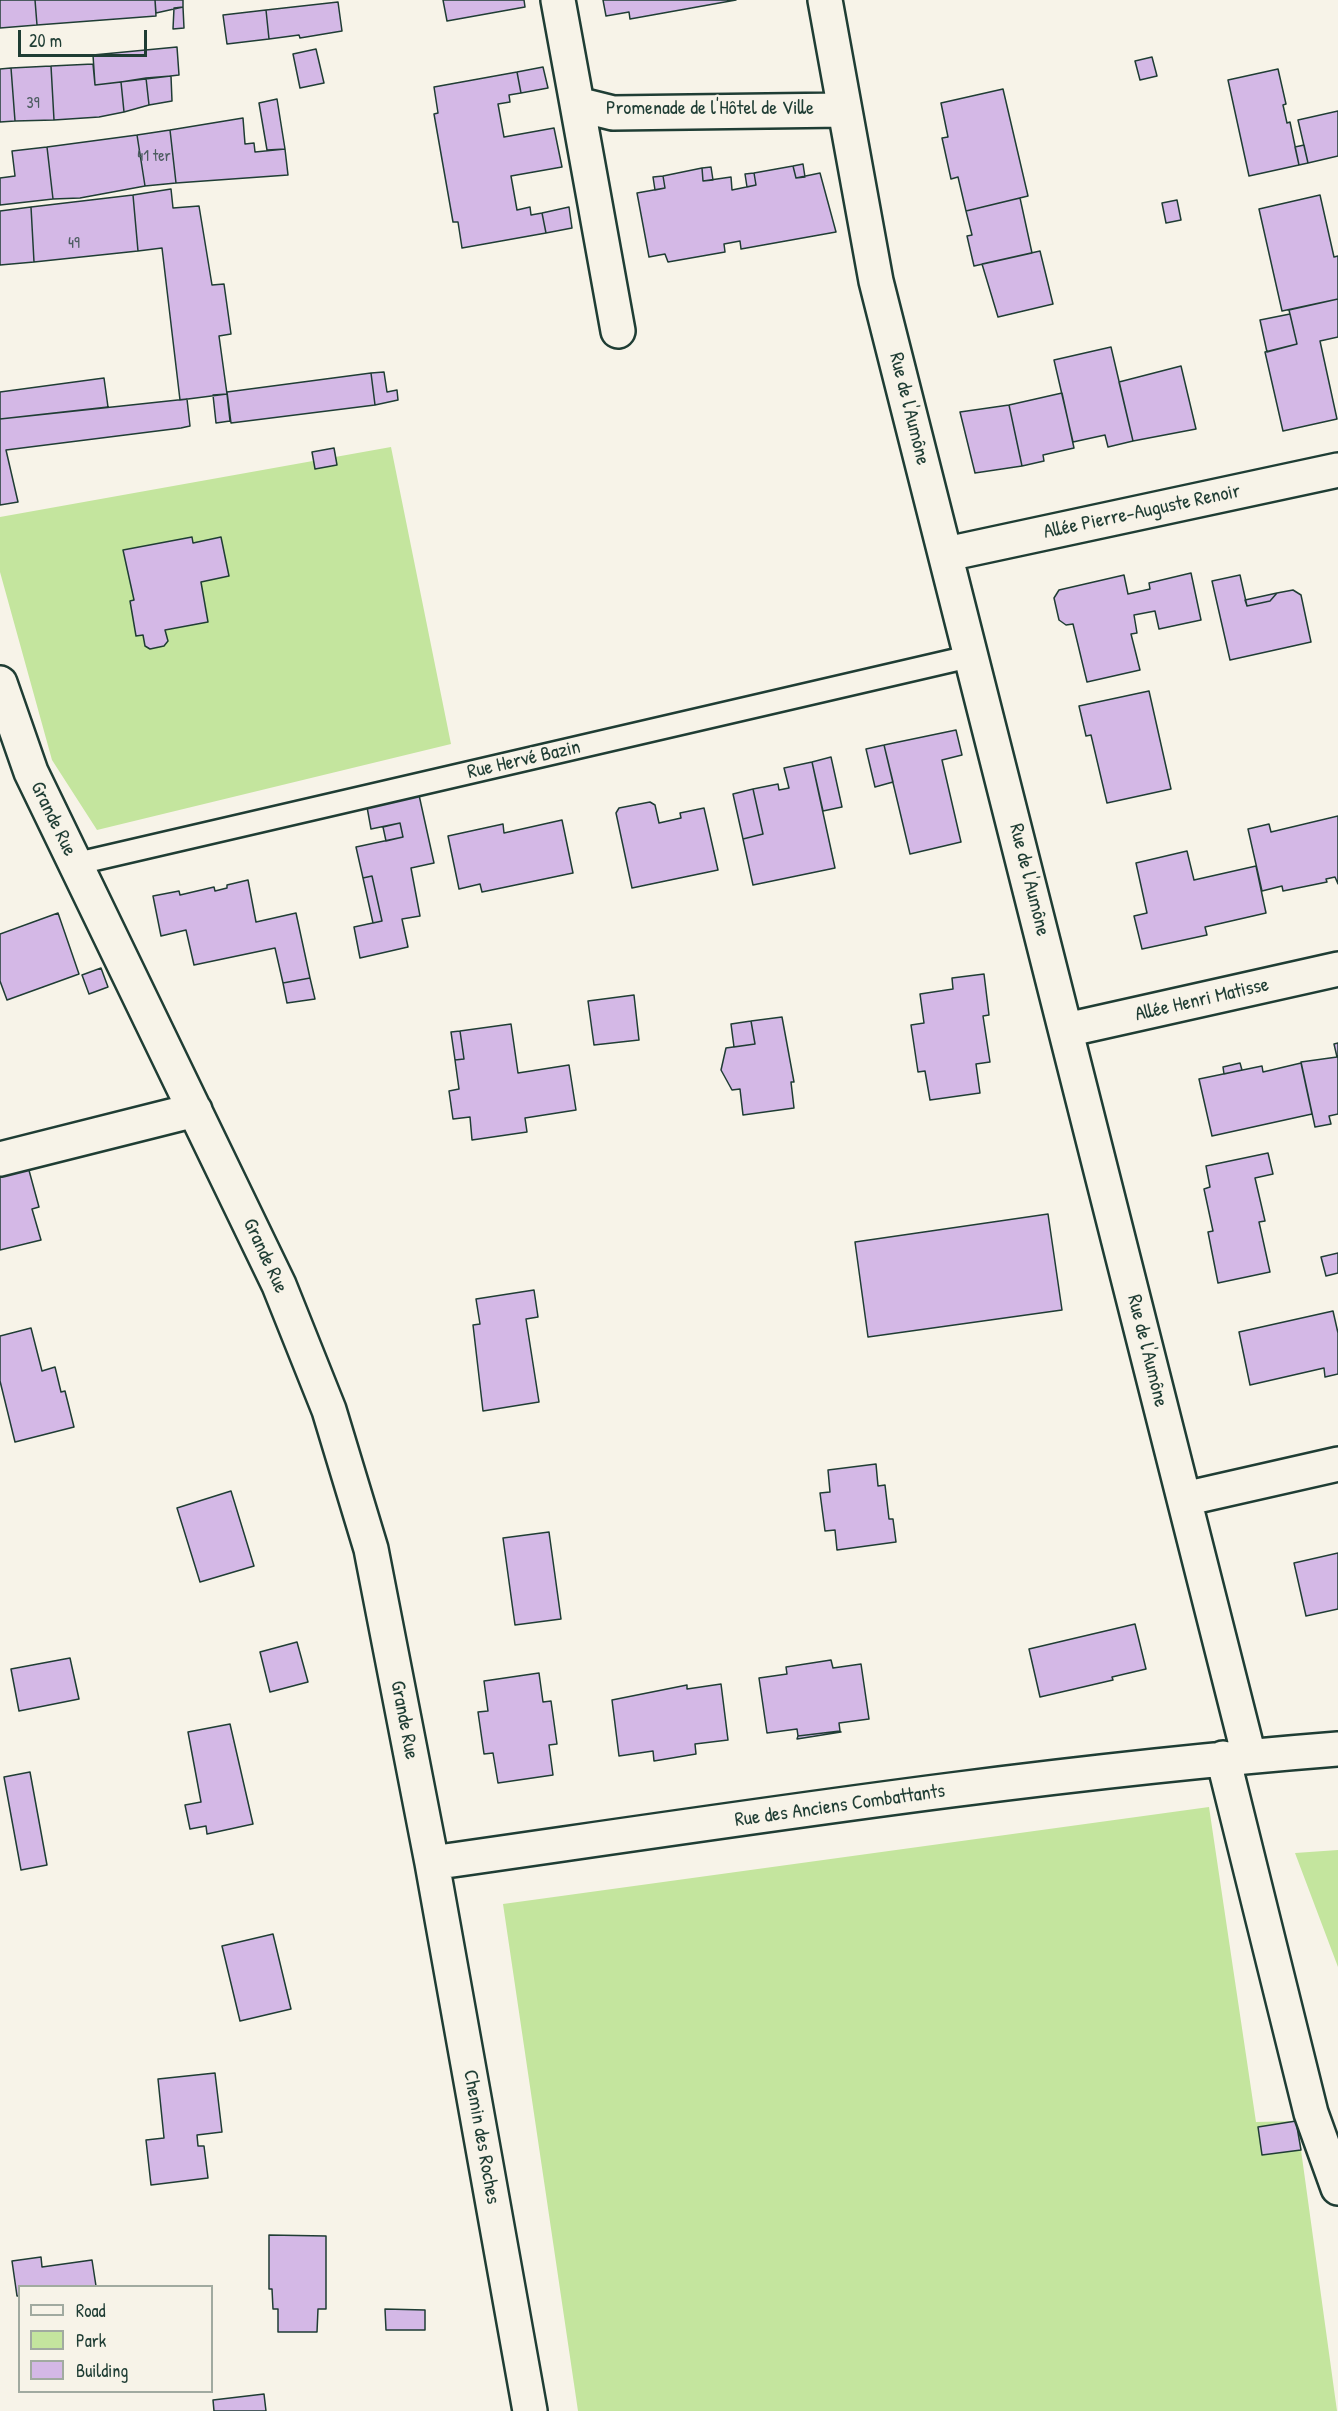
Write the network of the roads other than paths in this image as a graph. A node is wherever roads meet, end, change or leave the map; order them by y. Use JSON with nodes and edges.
{"nodes":[{"id":1,"x":558,"y":0,"type":"edge"},
{"id":2,"x":825,"y":0,"type":"edge"},
{"id":3,"x":577,"y":104,"type":"junction"},
{"id":4,"x":844,"y":110,"type":"junction"},
{"id":5,"x":618,"y":331,"type":"dead end"},
{"id":6,"x":1338,"y":470,"type":"edge"},
{"id":7,"x":947,"y":554,"type":"junction"},
{"id":8,"x":972,"y":656,"type":"junction"},
{"id":9,"x":0,"y":683,"type":"edge"},
{"id":10,"x":75,"y":864,"type":"junction"},
{"id":11,"x":1338,"y":969,"type":"edge"},
{"id":12,"x":1066,"y":1030,"type":"junction"},
{"id":13,"x":195,"y":1110,"type":"junction"},
{"id":14,"x":0,"y":1159,"type":"edge"},
{"id":15,"x":1338,"y":1464,"type":"edge"},
{"id":16,"x":1184,"y":1499,"type":"junction"},
{"id":17,"x":1338,"y":1749,"type":"edge"},
{"id":18,"x":1236,"y":1757,"type":"junction"},
{"id":19,"x":432,"y":1863,"type":"junction"},
{"id":20,"x":1338,"y":2188,"type":"edge"},
{"id":21,"x":530,"y":2411,"type":"edge"}],
"edges":[{"from":1,"to":3,"type":"street","name":"Promenade de l'Hôtel de Ville"},
{"from":2,"to":4,"type":"street","name":"Rue de l'Aumône"},
{"from":3,"to":4,"type":"street","name":"Promenade de l'Hôtel de Ville"},
{"from":3,"to":5,"type":"street","name":"Promenade de l'Hôtel de Ville"},
{"from":4,"to":7,"type":"street","name":"Rue de l'Aumône"},
{"from":6,"to":7,"type":"street","name":"Allée Pierre-Auguste Renoir"},
{"from":7,"to":8,"type":"street","name":"Rue de l'Aumône"},
{"from":8,"to":10,"type":"lane","name":"Rue Hervé Bazin"},
{"from":8,"to":12,"type":"street","name":"Rue de l'Aumône"},
{"from":9,"to":10,"type":"street","name":"Grande Rue"},
{"from":10,"to":13,"type":"street","name":"Grande Rue"},
{"from":11,"to":12,"type":"street","name":"Allée Henri Matisse"},
{"from":12,"to":16,"type":"street","name":"Rue de l'Aumône"},
{"from":13,"to":14,"type":"street"},
{"from":13,"to":19,"type":"street","name":"Grande Rue"},
{"from":15,"to":16,"type":"street"},
{"from":16,"to":18,"type":"street","name":"Rue de l'Aumône"},
{"from":17,"to":18,"type":"street","name":"Rue des Anciens Combattants"},
{"from":18,"to":19,"type":"street","name":"Rue des Anciens Combattants"},
{"from":18,"to":20,"type":"street","name":"Rue de l'Aumône"},
{"from":19,"to":21,"type":"street","name":"Chemin des Roches"}]}
